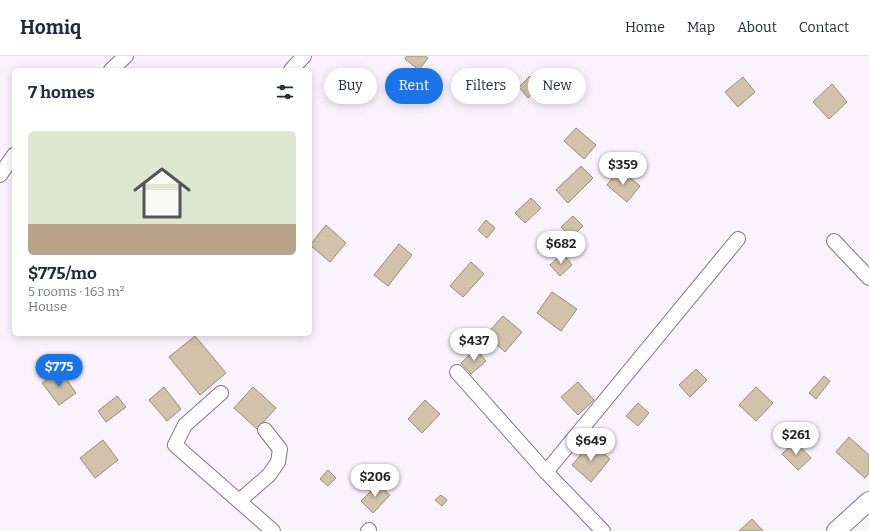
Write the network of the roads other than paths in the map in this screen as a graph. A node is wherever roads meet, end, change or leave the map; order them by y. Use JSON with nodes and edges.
{"nodes":[{"id":1,"x":126,"y":56,"type":"edge"},
{"id":2,"x":304,"y":56,"type":"edge"},
{"id":3,"x":113,"y":68,"type":"edge"},
{"id":4,"x":293,"y":68,"type":"edge"},
{"id":5,"x":12,"y":158,"type":"edge"},
{"id":6,"x":0,"y":175,"type":"edge"},
{"id":7,"x":738,"y":239,"type":"dead end"},
{"id":8,"x":834,"y":241,"type":"dead end"},
{"id":9,"x":869,"y":278,"type":"edge"},
{"id":10,"x":457,"y":372,"type":"dead end"},
{"id":11,"x":221,"y":393,"type":"dead end"},
{"id":12,"x":265,"y":430,"type":"dead end"},
{"id":13,"x":546,"y":472,"type":"junction"},
{"id":14,"x":239,"y":501,"type":"junction"},
{"id":15,"x":869,"y":501,"type":"edge"},
{"id":16,"x":839,"y":530,"type":"edge"},
{"id":17,"x":273,"y":531,"type":"edge"},
{"id":18,"x":603,"y":531,"type":"edge"}],
"edges":[{"from":1,"to":3,"type":"street"},
{"from":2,"to":4,"type":"street"},
{"from":5,"to":6,"type":"street"},
{"from":7,"to":13,"type":"street"},
{"from":8,"to":9,"type":"street"},
{"from":10,"to":13,"type":"street"},
{"from":11,"to":14,"type":"street"},
{"from":12,"to":14,"type":"street"},
{"from":13,"to":18,"type":"street"},
{"from":14,"to":17,"type":"street"},
{"from":15,"to":16,"type":"main road"}]}
